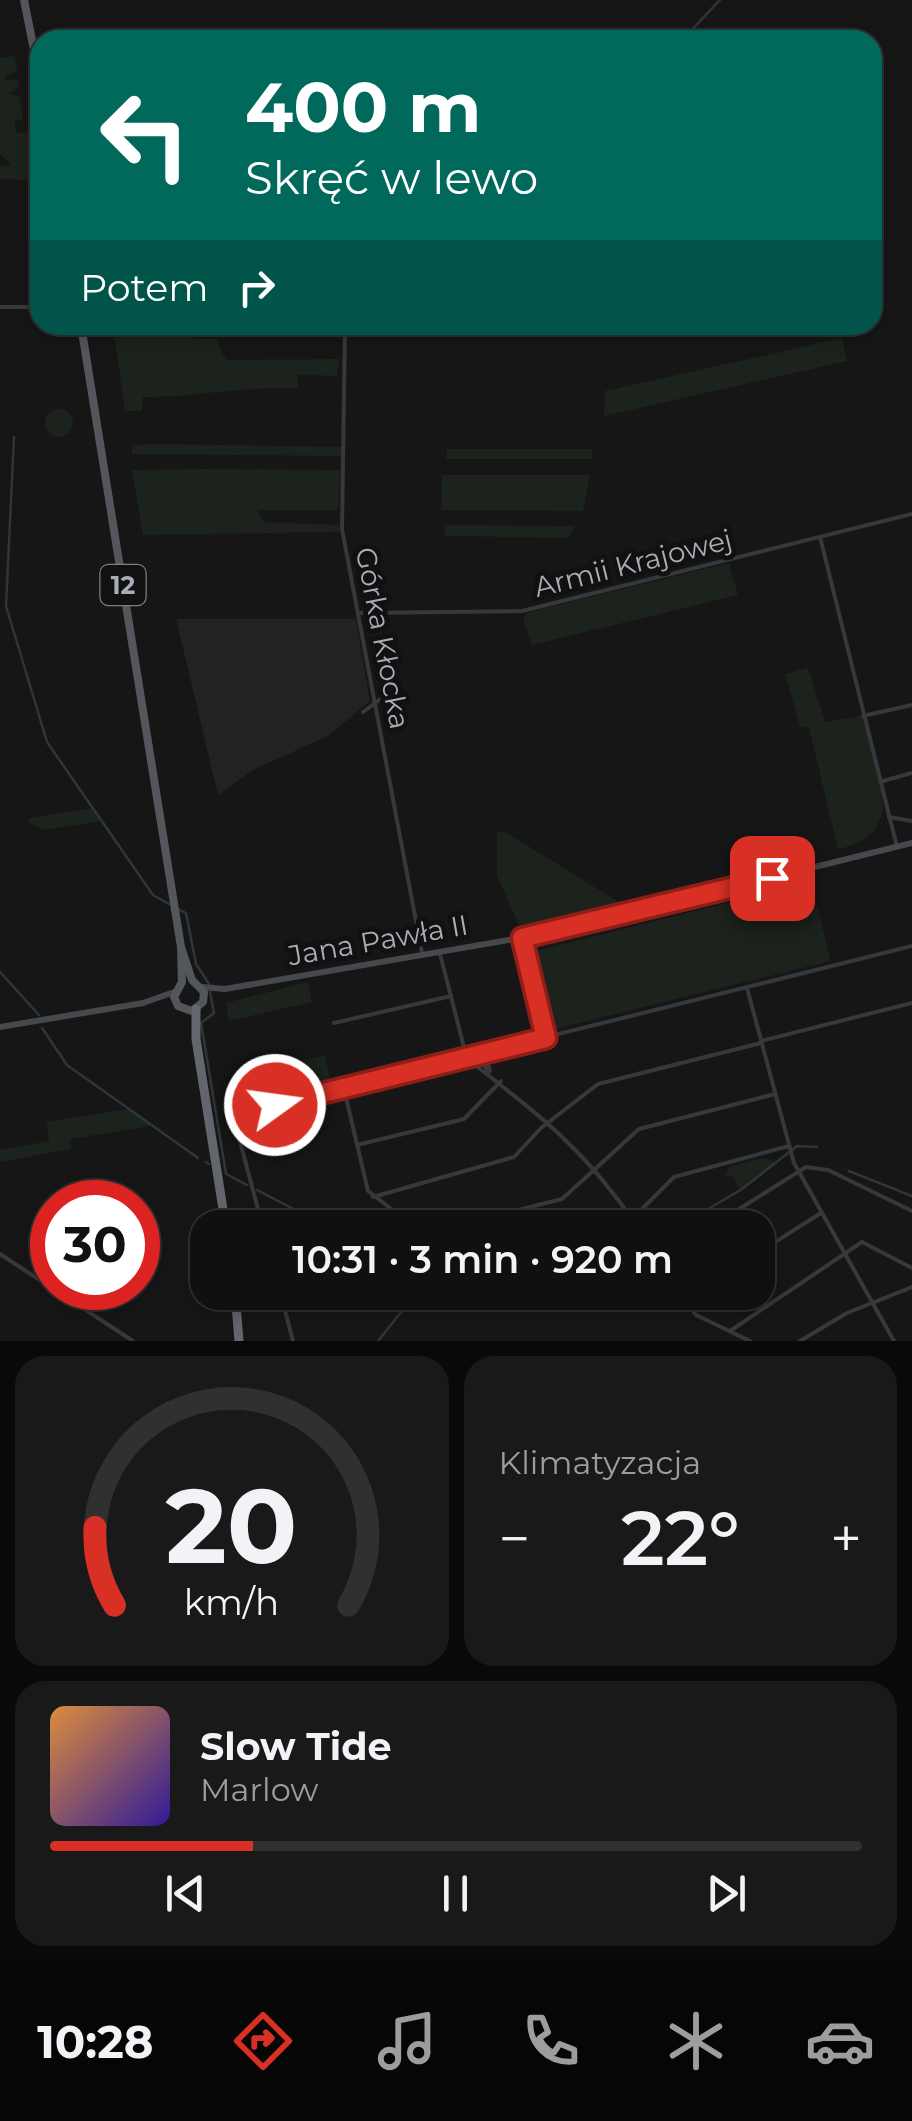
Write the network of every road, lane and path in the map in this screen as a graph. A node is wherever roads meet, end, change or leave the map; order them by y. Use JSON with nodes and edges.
{"nodes":[{"id":1,"x":24,"y":0,"type":"edge"},
{"id":2,"x":30,"y":30,"type":"edge"},
{"id":3,"x":0,"y":307,"type":"edge"},
{"id":4,"x":30,"y":308,"type":"edge"},
{"id":5,"x":83,"y":335,"type":"edge"},
{"id":6,"x":344,"y":335,"type":"edge"},
{"id":7,"x":912,"y":514,"type":"edge"},
{"id":8,"x":820,"y":537,"type":"junction"},
{"id":9,"x":358,"y":614,"type":"junction"},
{"id":10,"x":390,"y":692,"type":"dead end"},
{"id":11,"x":375,"y":702,"type":"junction"},
{"id":12,"x":912,"y":705,"type":"edge"},
{"id":13,"x":362,"y":712,"type":"dead end"},
{"id":14,"x":864,"y":716,"type":"junction"},
{"id":15,"x":912,"y":773,"type":"edge"},
{"id":16,"x":881,"y":781,"type":"junction"},
{"id":17,"x":889,"y":816,"type":"junction"},
{"id":18,"x":912,"y":821,"type":"edge"},
{"id":19,"x":912,"y":843,"type":"edge"},
{"id":20,"x":897,"y":847,"type":"junction"},
{"id":21,"x":522,"y":938,"type":"junction"},
{"id":22,"x":912,"y":946,"type":"edge"},
{"id":23,"x":440,"y":952,"type":"junction"},
{"id":24,"x":422,"y":956,"type":"junction"},
{"id":25,"x":187,"y":981,"type":"junction"},
{"id":26,"x":747,"y":988,"type":"junction"},
{"id":27,"x":208,"y":992,"type":"junction"},
{"id":28,"x":451,"y":996,"type":"junction"},
{"id":29,"x":175,"y":997,"type":"junction"},
{"id":30,"x":912,"y":1002,"type":"edge"},
{"id":31,"x":192,"y":1010,"type":"junction"},
{"id":32,"x":334,"y":1023,"type":"dead end"},
{"id":33,"x":0,"y":1028,"type":"edge"},
{"id":34,"x":546,"y":1038,"type":"junction"},
{"id":35,"x":761,"y":1042,"type":"junction"},
{"id":36,"x":494,"y":1051,"type":"junction"},
{"id":37,"x":476,"y":1055,"type":"junction"},
{"id":38,"x":466,"y":1058,"type":"junction"},
{"id":39,"x":493,"y":1075,"type":"junction"},
{"id":40,"x":501,"y":1081,"type":"junction"},
{"id":41,"x":344,"y":1089,"type":"junction"},
{"id":42,"x":776,"y":1094,"type":"junction"},
{"id":43,"x":547,"y":1123,"type":"junction"},
{"id":44,"x":357,"y":1145,"type":"junction"},
{"id":45,"x":790,"y":1149,"type":"junction"},
{"id":46,"x":598,"y":1169,"type":"junction"},
{"id":47,"x":798,"y":1170,"type":"junction"},
{"id":48,"x":373,"y":1197,"type":"junction"},
{"id":49,"x":223,"y":1210,"type":"edge"},
{"id":50,"x":258,"y":1210,"type":"edge"},
{"id":51,"x":391,"y":1210,"type":"edge"},
{"id":52,"x":520,"y":1210,"type":"edge"},
{"id":53,"x":626,"y":1210,"type":"edge"},
{"id":54,"x":640,"y":1210,"type":"edge"},
{"id":55,"x":737,"y":1210,"type":"edge"},
{"id":56,"x":912,"y":1211,"type":"edge"},
{"id":57,"x":821,"y":1213,"type":"junction"},
{"id":58,"x":775,"y":1242,"type":"edge"},
{"id":59,"x":0,"y":1254,"type":"edge"},
{"id":60,"x":843,"y":1254,"type":"junction"},
{"id":61,"x":912,"y":1268,"type":"edge"},
{"id":62,"x":912,"y":1287,"type":"edge"},
{"id":63,"x":870,"y":1304,"type":"junction"},
{"id":64,"x":236,"y":1310,"type":"edge"},
{"id":65,"x":285,"y":1310,"type":"edge"},
{"id":66,"x":693,"y":1310,"type":"edge"},
{"id":67,"x":730,"y":1331,"type":"junction"},
{"id":68,"x":133,"y":1341,"type":"edge"},
{"id":69,"x":240,"y":1341,"type":"edge"},
{"id":70,"x":293,"y":1341,"type":"edge"},
{"id":71,"x":750,"y":1341,"type":"edge"},
{"id":72,"x":800,"y":1341,"type":"edge"},
{"id":73,"x":894,"y":1341,"type":"edge"}],
"edges":[{"from":1,"to":2,"type":"main road"},
{"from":3,"to":4,"type":"street"},
{"from":5,"to":25,"type":"main road","number":"12"},
{"from":6,"to":9,"type":"street","name":"Górka Kłocka"},
{"from":7,"to":8,"type":"street","name":"Armii Krajowej"},
{"from":8,"to":9,"type":"street","name":"Armii Krajowej"},
{"from":8,"to":14,"type":"street"},
{"from":9,"to":11,"type":"street","name":"Górka Kłocka"},
{"from":10,"to":11,"type":"street"},
{"from":11,"to":13,"type":"street"},
{"from":11,"to":24,"type":"street","name":"Górka Kłocka"},
{"from":12,"to":14,"type":"street"},
{"from":14,"to":16,"type":"street"},
{"from":15,"to":16,"type":"street"},
{"from":16,"to":17,"type":"street"},
{"from":17,"to":18,"type":"street"},
{"from":17,"to":20,"type":"street"},
{"from":19,"to":20,"type":"main road","name":"Jana Pawła II"},
{"from":20,"to":21,"type":"main road","name":"Jana Pawła II"},
{"from":21,"to":23,"type":"main road","name":"Jana Pawła II"},
{"from":21,"to":34,"type":"street"},
{"from":22,"to":26,"type":"street"},
{"from":23,"to":24,"type":"main road","name":"Jana Pawła II"},
{"from":23,"to":28,"type":"street"},
{"from":24,"to":27,"type":"main road","name":"Jana Pawła II"},
{"from":25,"to":27,"type":"main road"},
{"from":25,"to":29,"type":"main road"},
{"from":26,"to":34,"type":"street"},
{"from":26,"to":35,"type":"street"},
{"from":27,"to":31,"type":"main road"},
{"from":28,"to":32,"type":"street"},
{"from":28,"to":38,"type":"street"},
{"from":29,"to":31,"type":"main road"},
{"from":29,"to":33,"type":"main road"},
{"from":30,"to":35,"type":"street"},
{"from":31,"to":49,"type":"highway"},
{"from":34,"to":36,"type":"street"},
{"from":35,"to":42,"type":"street"},
{"from":35,"to":43,"type":"street"},
{"from":36,"to":37,"type":"street"},
{"from":36,"to":39,"type":"street"},
{"from":37,"to":38,"type":"street"},
{"from":37,"to":39,"type":"street"},
{"from":38,"to":39,"type":"street"},
{"from":38,"to":41,"type":"street"},
{"from":39,"to":40,"type":"street"},
{"from":40,"to":43,"type":"street"},
{"from":40,"to":44,"type":"street"},
{"from":41,"to":44,"type":"street"},
{"from":41,"to":50,"type":"street"},
{"from":42,"to":45,"type":"street"},
{"from":42,"to":46,"type":"street"},
{"from":43,"to":46,"type":"street"},
{"from":43,"to":48,"type":"street"},
{"from":44,"to":48,"type":"street"},
{"from":45,"to":47,"type":"street"},
{"from":45,"to":54,"type":"street"},
{"from":46,"to":52,"type":"street"},
{"from":46,"to":53,"type":"street"},
{"from":47,"to":55,"type":"street"},
{"from":47,"to":56,"type":"street"},
{"from":47,"to":57,"type":"street"},
{"from":48,"to":51,"type":"street"},
{"from":57,"to":58,"type":"street"},
{"from":57,"to":60,"type":"street"},
{"from":59,"to":68,"type":"street"},
{"from":60,"to":61,"type":"street"},
{"from":60,"to":63,"type":"street"},
{"from":60,"to":67,"type":"street"},
{"from":62,"to":63,"type":"street"},
{"from":63,"to":72,"type":"street"},
{"from":63,"to":73,"type":"street"},
{"from":64,"to":69,"type":"highway"},
{"from":65,"to":70,"type":"street"},
{"from":66,"to":67,"type":"street"},
{"from":67,"to":71,"type":"street"}]}
